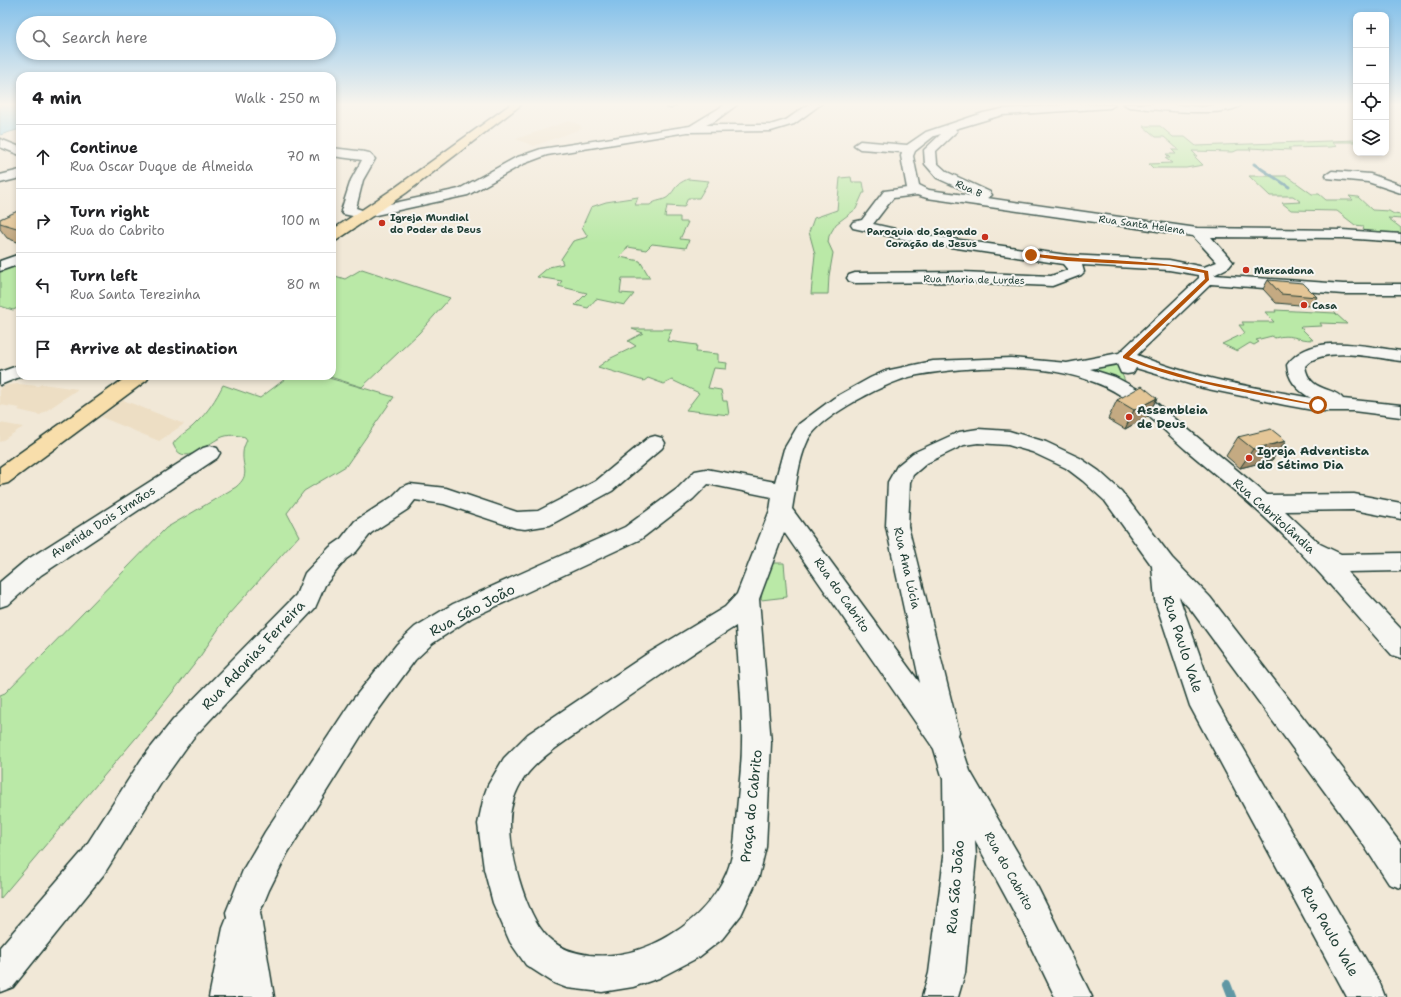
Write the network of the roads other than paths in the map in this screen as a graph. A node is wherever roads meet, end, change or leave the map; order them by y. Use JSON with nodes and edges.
{"nodes":[{"id":1,"x":454,"y":151,"type":"edge"},
{"id":2,"x":556,"y":151,"type":"edge"},
{"id":3,"x":909,"y":151,"type":"edge"},
{"id":4,"x":930,"y":151,"type":"edge"},
{"id":5,"x":336,"y":152,"type":"edge"},
{"id":6,"x":16,"y":175,"type":"edge"},
{"id":7,"x":1332,"y":175,"type":"dead end"},
{"id":8,"x":0,"y":179,"type":"edge"},
{"id":9,"x":1401,"y":189,"type":"edge"},
{"id":10,"x":401,"y":190,"type":"junction"},
{"id":11,"x":918,"y":191,"type":"junction"},
{"id":12,"x":365,"y":199,"type":"dead end"},
{"id":13,"x":425,"y":199,"type":"junction"},
{"id":14,"x":1018,"y":207,"type":"junction"},
{"id":15,"x":348,"y":211,"type":"junction"},
{"id":16,"x":366,"y":213,"type":"junction"},
{"id":17,"x":336,"y":219,"type":"edge"},
{"id":18,"x":1197,"y":232,"type":"junction"},
{"id":19,"x":336,"y":234,"type":"edge"},
{"id":20,"x":1401,"y":238,"type":"edge"},
{"id":21,"x":16,"y":260,"type":"edge"},
{"id":22,"x":1067,"y":260,"type":"junction"},
{"id":23,"x":0,"y":266,"type":"edge"},
{"id":24,"x":1207,"y":275,"type":"junction"},
{"id":25,"x":855,"y":278,"type":"dead end"},
{"id":26,"x":1401,"y":289,"type":"edge"},
{"id":27,"x":1401,"y":356,"type":"edge"},
{"id":28,"x":1125,"y":357,"type":"junction"},
{"id":29,"x":1065,"y":368,"type":"junction"},
{"id":30,"x":16,"y":372,"type":"edge"},
{"id":31,"x":0,"y":379,"type":"edge"},
{"id":32,"x":109,"y":380,"type":"edge"},
{"id":33,"x":135,"y":380,"type":"edge"},
{"id":34,"x":1136,"y":396,"type":"junction"},
{"id":35,"x":1353,"y":405,"type":"junction"},
{"id":36,"x":1401,"y":411,"type":"edge"},
{"id":37,"x":655,"y":443,"type":"dead end"},
{"id":38,"x":210,"y":453,"type":"dead end"},
{"id":39,"x":0,"y":459,"type":"edge"},
{"id":40,"x":0,"y":478,"type":"edge"},
{"id":41,"x":783,"y":501,"type":"junction"},
{"id":42,"x":1262,"y":503,"type":"junction"},
{"id":43,"x":1401,"y":511,"type":"edge"},
{"id":44,"x":1305,"y":542,"type":"junction"},
{"id":45,"x":1401,"y":562,"type":"edge"},
{"id":46,"x":1164,"y":564,"type":"junction"},
{"id":47,"x":0,"y":597,"type":"edge"},
{"id":48,"x":747,"y":599,"type":"junction"},
{"id":49,"x":1401,"y":647,"type":"edge"},
{"id":50,"x":947,"y":743,"type":"junction"},
{"id":51,"x":957,"y":777,"type":"junction"},
{"id":52,"x":1401,"y":872,"type":"edge"},
{"id":53,"x":243,"y":912,"type":"junction"},
{"id":54,"x":0,"y":974,"type":"edge"},
{"id":55,"x":227,"y":997,"type":"edge"},
{"id":56,"x":256,"y":997,"type":"edge"},
{"id":57,"x":940,"y":997,"type":"edge"},
{"id":58,"x":1074,"y":997,"type":"edge"},
{"id":59,"x":1367,"y":997,"type":"edge"}],
"edges":[{"from":1,"to":10,"type":"main road"},
{"from":2,"to":13,"type":"street"},
{"from":3,"to":11,"type":"street"},
{"from":4,"to":14,"type":"street","name":"Rua B"},
{"from":5,"to":15,"type":"street"},
{"from":6,"to":8,"type":"street"},
{"from":7,"to":9,"type":"street"},
{"from":10,"to":13,"type":"street"},
{"from":10,"to":16,"type":"main road"},
{"from":11,"to":14,"type":"street","name":"Rua Santa Helena"},
{"from":11,"to":22,"type":"street","name":"Rua Santa Helena"},
{"from":12,"to":15,"type":"main road"},
{"from":13,"to":16,"type":"street"},
{"from":14,"to":18,"type":"street","name":"Rua Santa Helena"},
{"from":15,"to":16,"type":"street"},
{"from":15,"to":17,"type":"main road"},
{"from":16,"to":19,"type":"main road"},
{"from":18,"to":20,"type":"street","name":"Rua Santa Helena"},
{"from":18,"to":24,"type":"street"},
{"from":21,"to":23,"type":"street"},
{"from":22,"to":24,"type":"street"},
{"from":22,"to":25,"type":"street","name":"Rua Maria de Lurdes"},
{"from":24,"to":26,"type":"street"},
{"from":24,"to":28,"type":"street"},
{"from":27,"to":35,"type":"street"},
{"from":28,"to":29,"type":"street"},
{"from":28,"to":34,"type":"street"},
{"from":28,"to":35,"type":"street"},
{"from":29,"to":34,"type":"street"},
{"from":29,"to":41,"type":"street"},
{"from":30,"to":31,"type":"street"},
{"from":32,"to":39,"type":"main road"},
{"from":33,"to":40,"type":"main road"},
{"from":34,"to":42,"type":"street","name":"Rua Cabritolândia"},
{"from":35,"to":36,"type":"street"},
{"from":37,"to":54,"type":"street","name":"Rua Adonias Ferreira"},
{"from":38,"to":47,"type":"street","name":"Avenida Dois Irmãos"},
{"from":41,"to":48,"type":"street","name":"Praça do Cabrito"},
{"from":41,"to":50,"type":"street","name":"Rua do Cabrito"},
{"from":41,"to":53,"type":"street","name":"Rua São João"},
{"from":42,"to":43,"type":"street"},
{"from":42,"to":44,"type":"street","name":"Rua Cabritolândia"},
{"from":44,"to":45,"type":"street"},
{"from":44,"to":49,"type":"street","name":"Rua Cabritolândia"},
{"from":46,"to":50,"type":"street","name":"Rua Ana Lúcia"},
{"from":46,"to":52,"type":"street","name":"Rua Paulo Vale"},
{"from":46,"to":59,"type":"street","name":"Rua Paulo Vale"},
{"from":48,"to":48,"type":"street","name":"Praça do Cabrito"},
{"from":50,"to":51,"type":"street","name":"Rua do Cabrito"},
{"from":51,"to":57,"type":"street","name":"Rua São João"},
{"from":51,"to":58,"type":"street","name":"Rua do Cabrito"},
{"from":53,"to":55,"type":"street","name":"Rua São João"},
{"from":53,"to":56,"type":"street"}]}
